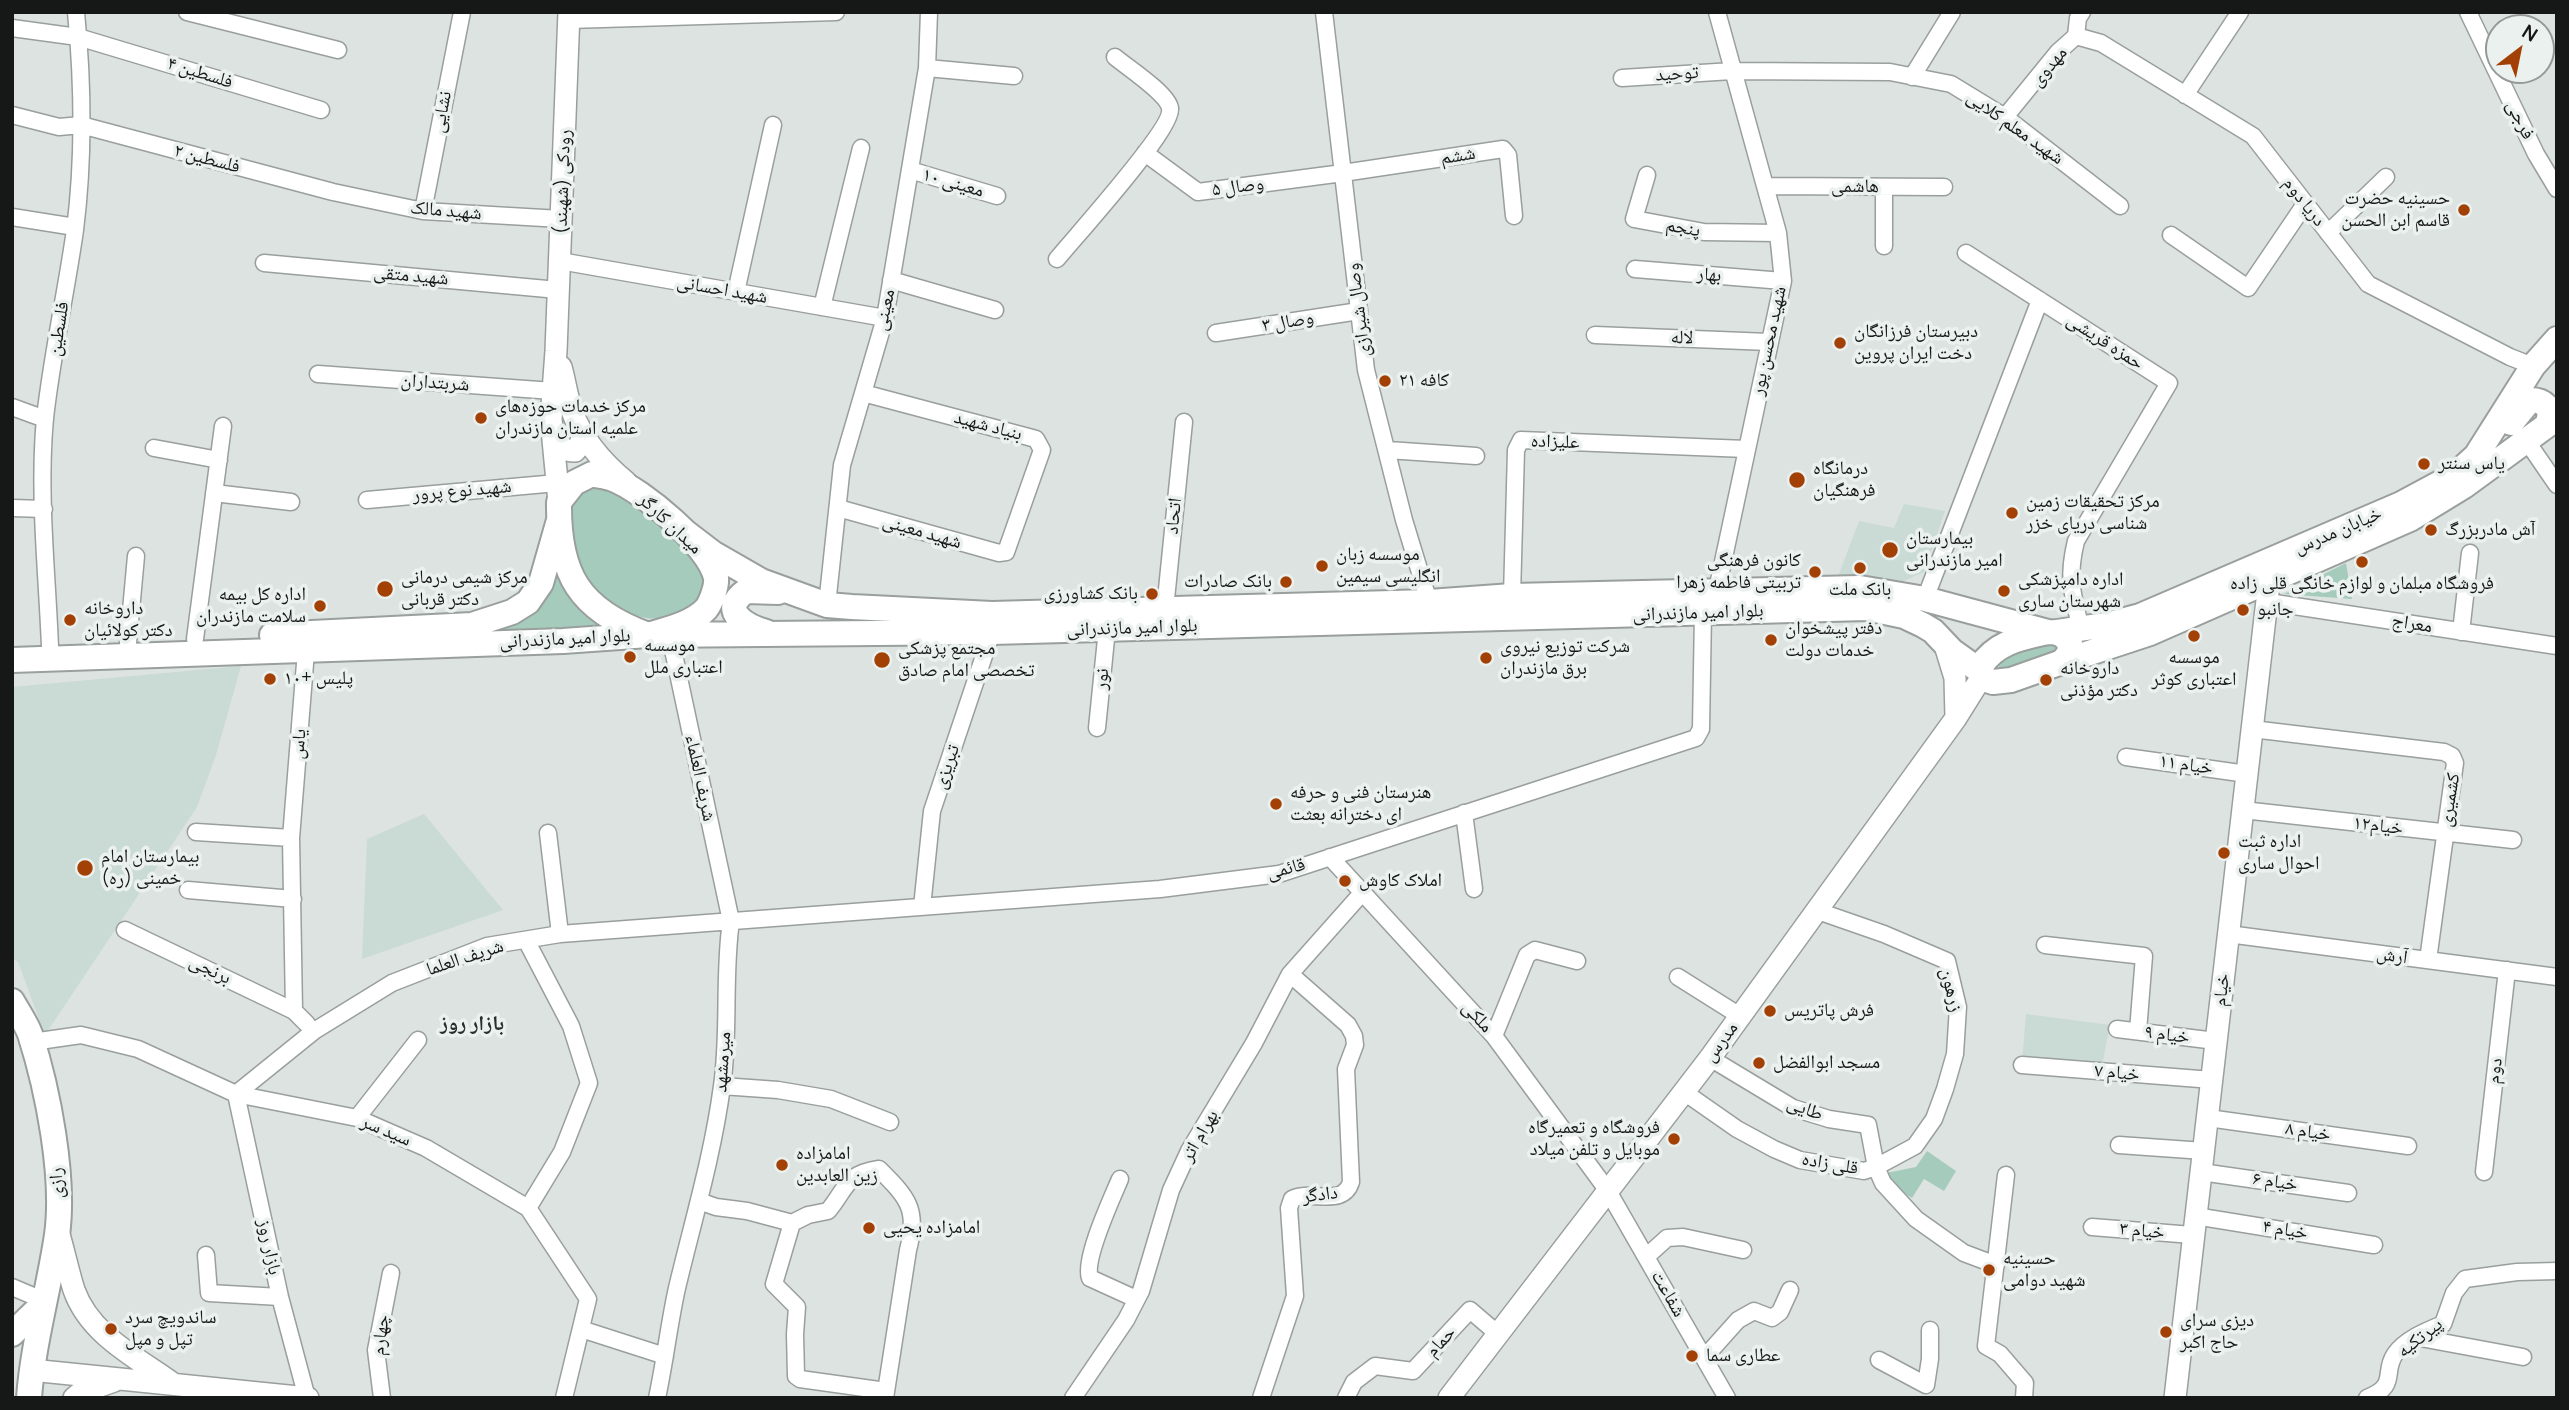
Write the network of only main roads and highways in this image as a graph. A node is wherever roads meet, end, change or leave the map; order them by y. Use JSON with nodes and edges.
{"nodes":[{"id":1,"x":569,"y":16,"type":"edge"},
{"id":2,"x":2557,"y":339,"type":"edge"},
{"id":3,"x":556,"y":351,"type":"junction"},
{"id":4,"x":2553,"y":420,"type":"edge"},
{"id":5,"x":580,"y":428,"type":"junction"},
{"id":6,"x":552,"y":436,"type":"junction"},
{"id":7,"x":2476,"y":456,"type":"junction"},
{"id":8,"x":645,"y":497,"type":"junction"},
{"id":9,"x":558,"y":502,"type":"junction"},
{"id":10,"x":680,"y":528,"type":"junction"},
{"id":11,"x":2268,"y":593,"type":"junction"},
{"id":12,"x":796,"y":595,"type":"junction"},
{"id":13,"x":1950,"y":607,"type":"junction"},
{"id":14,"x":2062,"y":631,"type":"junction"},
{"id":15,"x":772,"y":634,"type":"junction"},
{"id":16,"x":659,"y":635,"type":"junction"},
{"id":17,"x":1938,"y":637,"type":"junction"},
{"id":18,"x":12,"y":646,"type":"edge"},
{"id":19,"x":12,"y":660,"type":"edge"},
{"id":20,"x":2062,"y":662,"type":"junction"},
{"id":21,"x":1980,"y":674,"type":"junction"},
{"id":22,"x":1956,"y":718,"type":"junction"},
{"id":23,"x":12,"y":1002,"type":"edge"},
{"id":24,"x":58,"y":1231,"type":"junction"},
{"id":25,"x":45,"y":1301,"type":"junction"},
{"id":26,"x":12,"y":1334,"type":"edge"},
{"id":27,"x":22,"y":1369,"type":"edge"},
{"id":28,"x":121,"y":1379,"type":"junction"},
{"id":29,"x":174,"y":1384,"type":"junction"},
{"id":30,"x":29,"y":1398,"type":"edge"},
{"id":31,"x":74,"y":1398,"type":"edge"},
{"id":32,"x":308,"y":1398,"type":"edge"},
{"id":33,"x":1449,"y":1398,"type":"edge"},
{"id":34,"x":2175,"y":1398,"type":"edge"}],
"edges":[{"from":1,"to":3,"type":"main road","name":"رودکی (شهبند)"},
{"from":2,"to":7,"type":"main road","name":"خیابان مدرس"},
{"from":3,"to":5,"type":"main road","name":"رودکی (شهبند)"},
{"from":3,"to":6,"type":"main road","name":"رودکی (شهبند)"},
{"from":4,"to":7,"type":"main road"},
{"from":4,"to":11,"type":"main road","name":"خیابان مدرس"},
{"from":5,"to":6,"type":"main road"},
{"from":5,"to":8,"type":"main road","name":"رودکی (شهبند)"},
{"from":6,"to":9,"type":"main road","name":"رودکی (شهبند)"},
{"from":7,"to":14,"type":"main road","name":"خیابان مدرس"},
{"from":8,"to":9,"type":"main road","name":"میدان کارگر"},
{"from":8,"to":10,"type":"main road","name":"میدان کارگر"},
{"from":9,"to":16,"type":"main road"},
{"from":9,"to":18,"type":"main road","name":"بلوار امیر مازندرانی"},
{"from":10,"to":12,"type":"main road","name":"بلوار امیر مازندرانی"},
{"from":10,"to":16,"type":"main road","name":"میدان کارگر"},
{"from":11,"to":20,"type":"main road","name":"خیابان مدرس"},
{"from":11,"to":34,"type":"main road","name":"خیام"},
{"from":12,"to":13,"type":"main road","name":"بلوار امیر مازندرانی"},
{"from":12,"to":15,"type":"main road"},
{"from":13,"to":14,"type":"main road","name":"بلوار امیر مازندرانی"},
{"from":13,"to":17,"type":"main road"},
{"from":14,"to":20,"type":"main road"},
{"from":14,"to":21,"type":"main road","name":"خیابان مدرس"},
{"from":15,"to":16,"type":"main road","name":"بلوار امیر مازندرانی"},
{"from":15,"to":17,"type":"main road","name":"بلوار امیر مازندرانی"},
{"from":16,"to":19,"type":"main road","name":"بلوار امیر مازندرانی"},
{"from":17,"to":21,"type":"main road","name":"بلوار امیر مازندرانی"},
{"from":17,"to":22,"type":"main road"},
{"from":20,"to":21,"type":"main road","name":"خیابان مدرس"},
{"from":21,"to":22,"type":"main road","name":"مدرس"},
{"from":22,"to":33,"type":"main road","name":"مدرس"},
{"from":23,"to":24,"type":"main road","name":"رازی"},
{"from":24,"to":25,"type":"main road","name":"رازی"},
{"from":24,"to":29,"type":"main road"},
{"from":25,"to":26,"type":"main road"},
{"from":25,"to":27,"type":"main road","name":"رازی"},
{"from":27,"to":28,"type":"main road"},
{"from":27,"to":30,"type":"main road","name":"رازی"},
{"from":28,"to":29,"type":"main road"},
{"from":28,"to":31,"type":"main road"},
{"from":29,"to":32,"type":"main road"}]}
